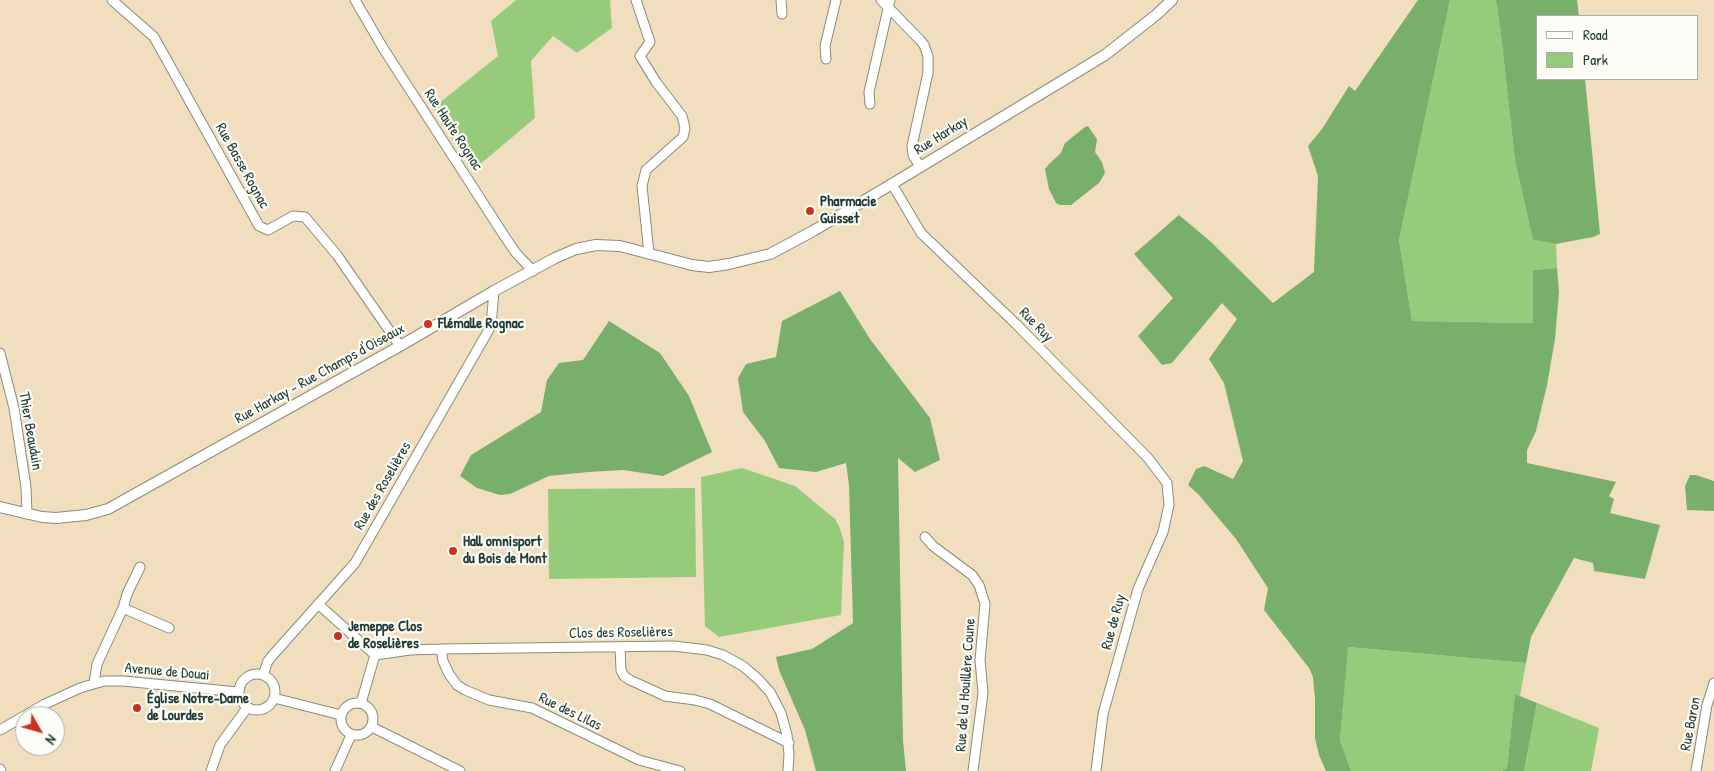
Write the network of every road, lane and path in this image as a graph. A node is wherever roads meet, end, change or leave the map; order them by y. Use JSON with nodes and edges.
{"nodes":[{"id":1,"x":112,"y":0,"type":"edge"},
{"id":2,"x":355,"y":0,"type":"edge"},
{"id":3,"x":636,"y":0,"type":"edge"},
{"id":4,"x":782,"y":0,"type":"edge"},
{"id":5,"x":836,"y":0,"type":"edge"},
{"id":6,"x":881,"y":0,"type":"edge"},
{"id":7,"x":1172,"y":0,"type":"edge"},
{"id":8,"x":889,"y":4,"type":"edge"},
{"id":9,"x":782,"y":14,"type":"dead end"},
{"id":10,"x":826,"y":59,"type":"dead end"},
{"id":11,"x":870,"y":104,"type":"dead end"},
{"id":12,"x":920,"y":167,"type":"junction"},
{"id":13,"x":892,"y":184,"type":"junction"},
{"id":14,"x":649,"y":253,"type":"junction"},
{"id":15,"x":710,"y":267,"type":"joint"},
{"id":16,"x":533,"y":271,"type":"junction"},
{"id":17,"x":494,"y":291,"type":"junction"},
{"id":18,"x":400,"y":346,"type":"junction"},
{"id":19,"x":0,"y":353,"type":"edge"},
{"id":20,"x":1167,"y":483,"type":"joint"},
{"id":21,"x":0,"y":507,"type":"edge"},
{"id":22,"x":26,"y":514,"type":"junction"},
{"id":23,"x":925,"y":536,"type":"dead end"},
{"id":24,"x":140,"y":567,"type":"dead end"},
{"id":25,"x":318,"y":604,"type":"junction"},
{"id":26,"x":123,"y":608,"type":"junction"},
{"id":27,"x":169,"y":628,"type":"dead end"},
{"id":28,"x":620,"y":647,"type":"junction"},
{"id":29,"x":441,"y":649,"type":"junction"},
{"id":30,"x":375,"y":654,"type":"junction"},
{"id":31,"x":262,"y":675,"type":"junction"},
{"id":32,"x":1714,"y":683,"type":"edge"},
{"id":33,"x":94,"y":684,"type":"junction"},
{"id":34,"x":238,"y":692,"type":"junction"},
{"id":35,"x":274,"y":698,"type":"junction"},
{"id":36,"x":361,"y":703,"type":"junction"},
{"id":37,"x":247,"y":708,"type":"junction"},
{"id":38,"x":341,"y":715,"type":"junction"},
{"id":39,"x":372,"y":727,"type":"junction"},
{"id":40,"x":0,"y":730,"type":"edge"},
{"id":41,"x":351,"y":735,"type":"junction"},
{"id":42,"x":788,"y":743,"type":"junction"},
{"id":43,"x":211,"y":771,"type":"edge"},
{"id":44,"x":335,"y":771,"type":"edge"},
{"id":45,"x":460,"y":771,"type":"edge"},
{"id":46,"x":680,"y":771,"type":"edge"},
{"id":47,"x":788,"y":771,"type":"edge"},
{"id":48,"x":973,"y":771,"type":"edge"},
{"id":49,"x":1096,"y":771,"type":"edge"},
{"id":50,"x":1696,"y":771,"type":"edge"}],
"edges":[{"from":1,"to":18,"type":"street","name":"Rue Basse Rognac"},
{"from":2,"to":16,"type":"street","name":"Rue Haute Rognac"},
{"from":3,"to":14,"type":"street"},
{"from":4,"to":9,"type":"street"},
{"from":5,"to":10,"type":"street"},
{"from":6,"to":8,"type":"street"},
{"from":7,"to":12,"type":"street","name":"Rue Harkay"},
{"from":8,"to":11,"type":"street"},
{"from":8,"to":12,"type":"street"},
{"from":12,"to":13,"type":"street","name":"Rue Harkay"},
{"from":13,"to":15,"type":"street","name":"Rue Harkay"},
{"from":13,"to":20,"type":"street","name":"Rue Ruy"},
{"from":14,"to":15,"type":"street","name":"Rue Harkay - Rue Champs d'Oiseaux"},
{"from":14,"to":16,"type":"street","name":"Rue Harkay - Rue Champs d'Oiseaux"},
{"from":16,"to":17,"type":"street","name":"Rue Harkay - Rue Champs d'Oiseaux"},
{"from":17,"to":18,"type":"street","name":"Rue Harkay - Rue Champs d'Oiseaux"},
{"from":17,"to":25,"type":"street","name":"Rue des Roselières"},
{"from":18,"to":22,"type":"street","name":"Rue Harkay - Rue Champs d'Oiseaux"},
{"from":19,"to":22,"type":"street","name":"Thier Beauduin"},
{"from":20,"to":49,"type":"street","name":"Rue de Ruy"},
{"from":21,"to":22,"type":"street","name":"Rue Harkay - Rue Champs d'Oiseaux"},
{"from":23,"to":48,"type":"street","name":"Rue de la Houillère Coune"},
{"from":24,"to":26,"type":"street"},
{"from":25,"to":30,"type":"street"},
{"from":25,"to":31,"type":"street","name":"Rue des Roselières"},
{"from":26,"to":27,"type":"street"},
{"from":26,"to":33,"type":"street"},
{"from":28,"to":29,"type":"street","name":"Clos des Roselières"},
{"from":28,"to":42,"type":"street"},
{"from":28,"to":42,"type":"street","name":"Clos des Roselières"},
{"from":29,"to":30,"type":"street","name":"Clos des Roselières"},
{"from":29,"to":46,"type":"street","name":"Rue des Lilas"},
{"from":30,"to":36,"type":"street"},
{"from":31,"to":34,"type":"street"},
{"from":31,"to":35,"type":"street"},
{"from":32,"to":50,"type":"street","name":"Rue Baron"},
{"from":33,"to":34,"type":"street","name":"Avenue de Douai"},
{"from":33,"to":40,"type":"street","name":"Avenue de Douai"},
{"from":34,"to":37,"type":"street"},
{"from":35,"to":37,"type":"street"},
{"from":35,"to":38,"type":"street"},
{"from":36,"to":38,"type":"street"},
{"from":36,"to":39,"type":"street"},
{"from":37,"to":43,"type":"street"},
{"from":38,"to":41,"type":"street"},
{"from":39,"to":41,"type":"street"},
{"from":39,"to":45,"type":"street"},
{"from":41,"to":44,"type":"street"},
{"from":42,"to":47,"type":"street","name":"Clos des Roselières"}]}
